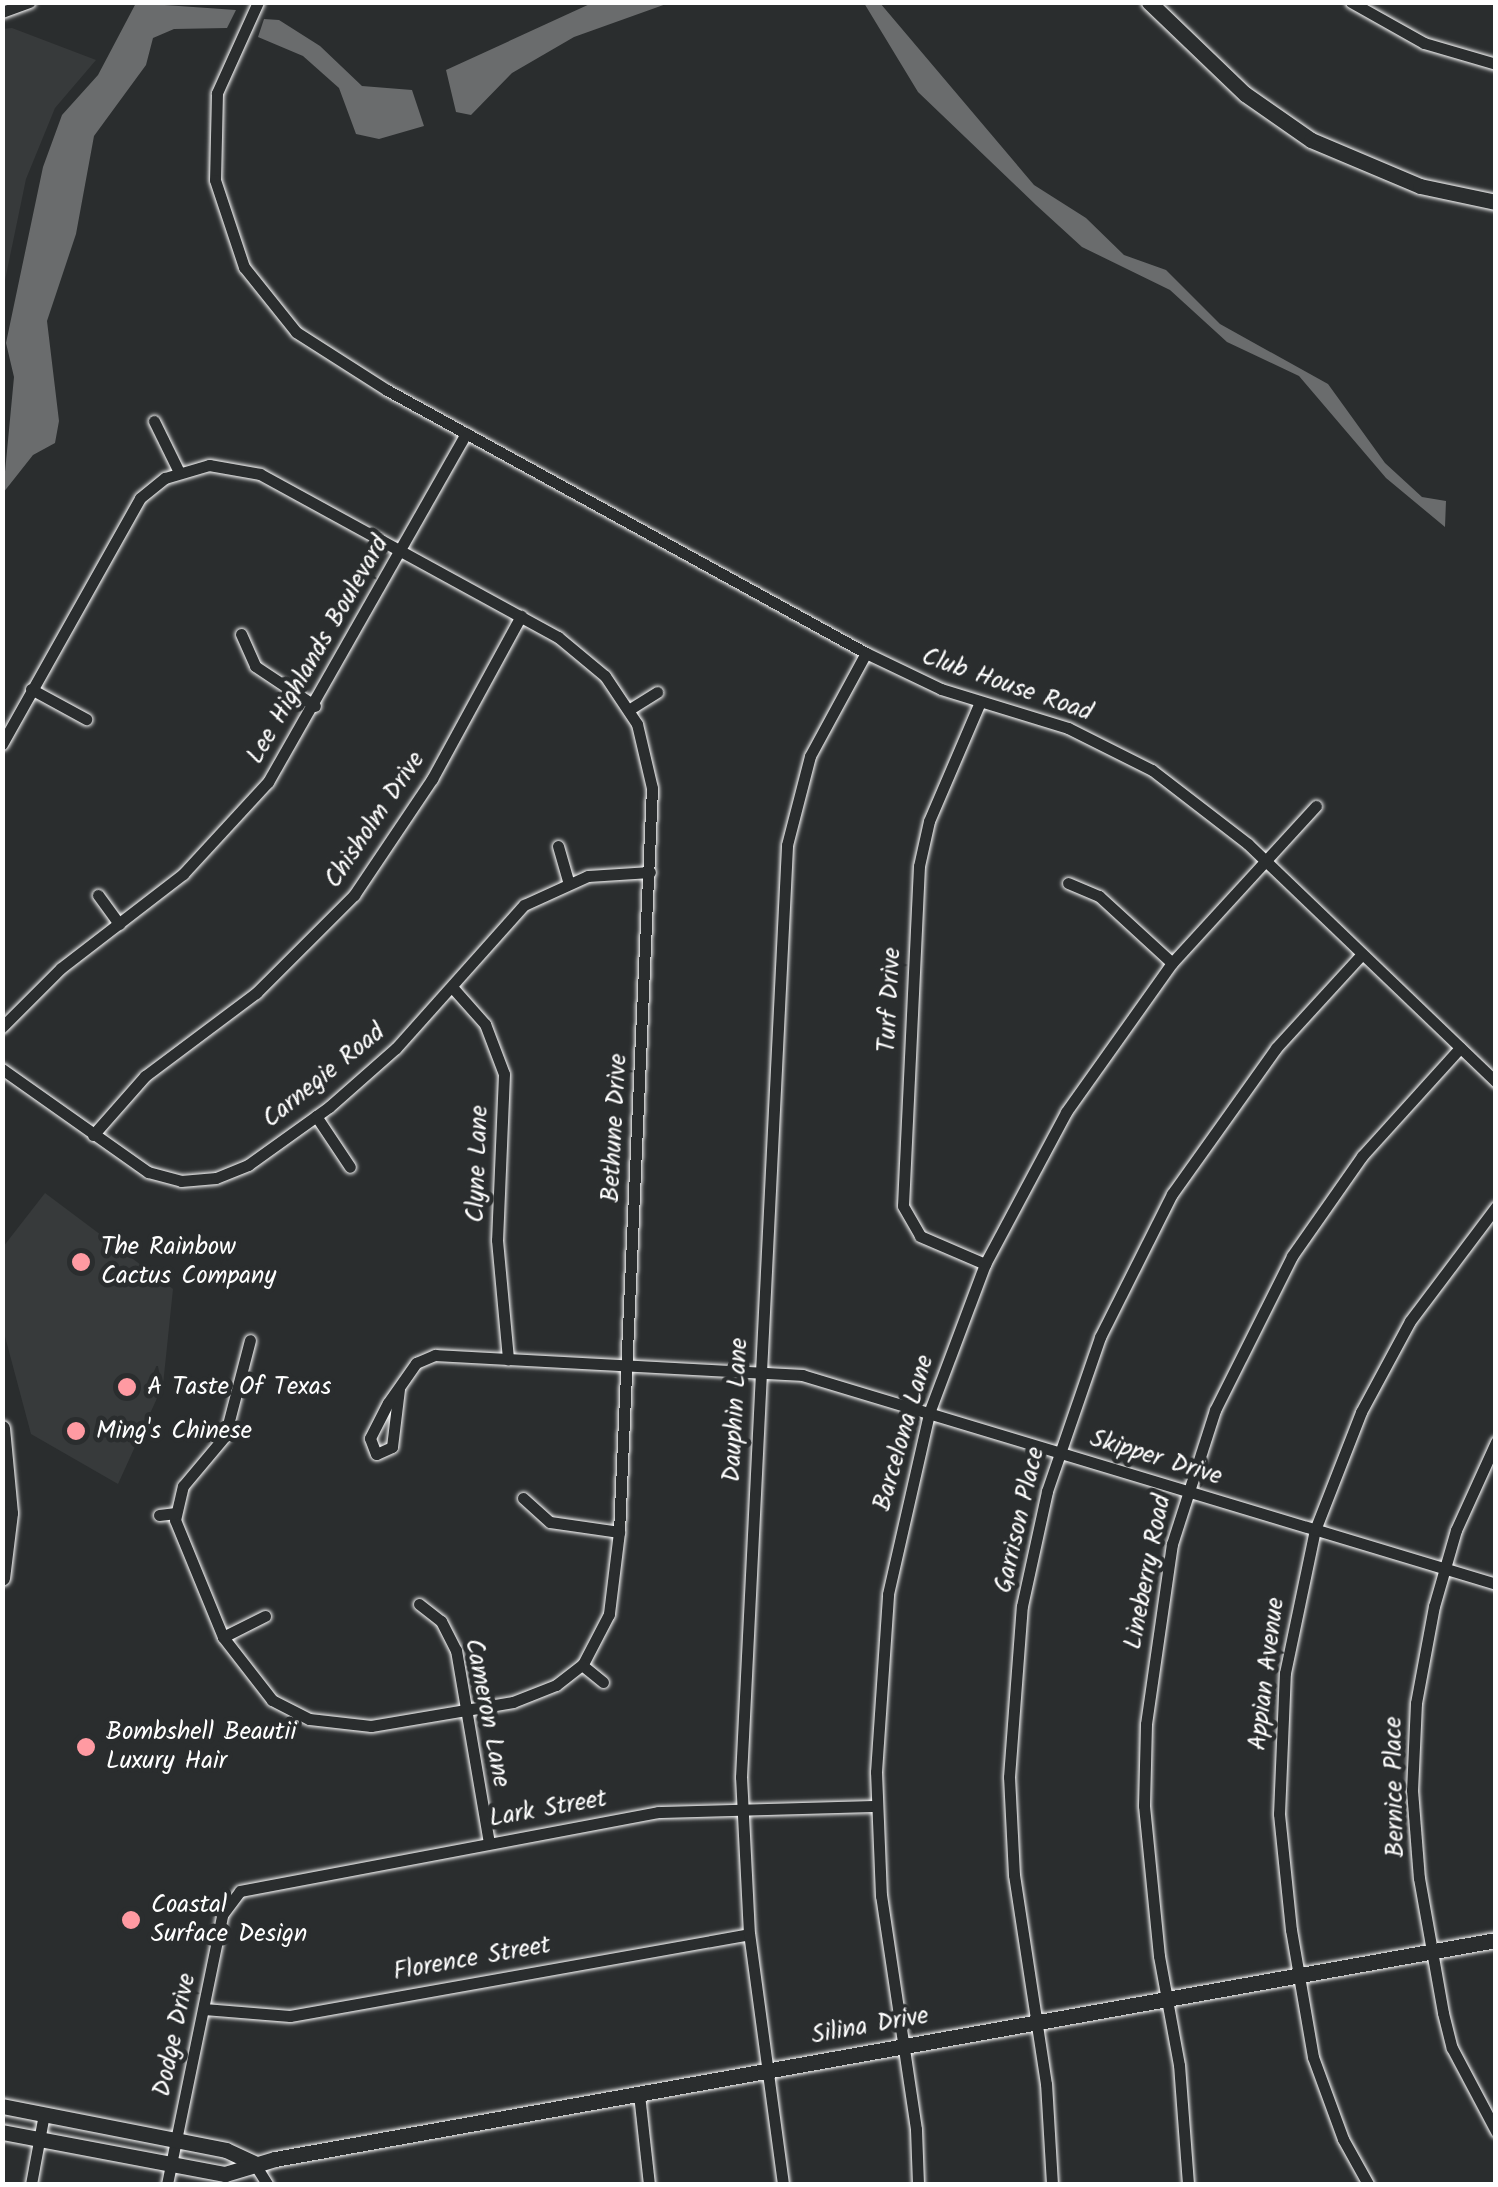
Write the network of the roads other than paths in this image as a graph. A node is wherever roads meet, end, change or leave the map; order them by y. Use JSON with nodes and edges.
{"nodes":[{"id":1,"x":258,"y":2,"type":"edge"},
{"id":2,"x":1149,"y":2,"type":"edge"},
{"id":3,"x":1352,"y":2,"type":"edge"},
{"id":4,"x":25,"y":6,"type":"edge"},
{"id":5,"x":2,"y":12,"type":"edge"},
{"id":6,"x":1496,"y":64,"type":"edge"},
{"id":7,"x":1496,"y":202,"type":"edge"},
{"id":8,"x":154,"y":421,"type":"dead end"},
{"id":9,"x":466,"y":433,"type":"junction"},
{"id":10,"x":180,"y":472,"type":"junction"},
{"id":11,"x":401,"y":551,"type":"junction"},
{"id":12,"x":521,"y":616,"type":"junction"},
{"id":13,"x":241,"y":634,"type":"dead end"},
{"id":14,"x":866,"y":653,"type":"junction"},
{"id":15,"x":31,"y":688,"type":"junction"},
{"id":16,"x":657,"y":692,"type":"dead end"},
{"id":17,"x":980,"y":702,"type":"junction"},
{"id":18,"x":315,"y":706,"type":"junction"},
{"id":19,"x":630,"y":709,"type":"junction"},
{"id":20,"x":86,"y":718,"type":"dead end"},
{"id":21,"x":2,"y":744,"type":"edge"},
{"id":22,"x":1316,"y":806,"type":"dead end"},
{"id":23,"x":558,"y":846,"type":"dead end"},
{"id":24,"x":1266,"y":862,"type":"junction"},
{"id":25,"x":650,"y":872,"type":"junction"},
{"id":26,"x":568,"y":881,"type":"junction"},
{"id":27,"x":1068,"y":883,"type":"dead end"},
{"id":28,"x":98,"y":895,"type":"dead end"},
{"id":29,"x":119,"y":924,"type":"junction"},
{"id":30,"x":1362,"y":954,"type":"junction"},
{"id":31,"x":1172,"y":963,"type":"junction"},
{"id":32,"x":452,"y":987,"type":"junction"},
{"id":33,"x":2,"y":1027,"type":"edge"},
{"id":34,"x":1460,"y":1048,"type":"junction"},
{"id":35,"x":2,"y":1069,"type":"edge"},
{"id":36,"x":1496,"y":1082,"type":"edge"},
{"id":37,"x":316,"y":1116,"type":"junction"},
{"id":38,"x":93,"y":1135,"type":"junction"},
{"id":39,"x":350,"y":1168,"type":"dead end"},
{"id":40,"x":1496,"y":1207,"type":"edge"},
{"id":41,"x":985,"y":1264,"type":"junction"},
{"id":42,"x":250,"y":1340,"type":"dead end"},
{"id":43,"x":508,"y":1359,"type":"junction"},
{"id":44,"x":626,"y":1365,"type":"junction"},
{"id":45,"x":760,"y":1370,"type":"junction"},
{"id":46,"x":399,"y":1389,"type":"junction"},
{"id":47,"x":929,"y":1413,"type":"junction"},
{"id":48,"x":3,"y":1435,"type":"edge"},
{"id":49,"x":1496,"y":1442,"type":"edge"},
{"id":50,"x":1058,"y":1452,"type":"junction"},
{"id":51,"x":6,"y":1476,"type":"edge"},
{"id":52,"x":1186,"y":1491,"type":"junction"},
{"id":53,"x":522,"y":1498,"type":"dead end"},
{"id":54,"x":176,"y":1513,"type":"junction"},
{"id":55,"x":159,"y":1515,"type":"dead end"},
{"id":56,"x":1315,"y":1530,"type":"junction"},
{"id":57,"x":619,"y":1532,"type":"junction"},
{"id":58,"x":1444,"y":1569,"type":"junction"},
{"id":59,"x":2,"y":1578,"type":"edge"},
{"id":60,"x":1496,"y":1584,"type":"edge"},
{"id":61,"x":419,"y":1604,"type":"dead end"},
{"id":62,"x":265,"y":1616,"type":"dead end"},
{"id":63,"x":223,"y":1636,"type":"junction"},
{"id":64,"x":582,"y":1665,"type":"junction"},
{"id":65,"x":602,"y":1682,"type":"dead end"},
{"id":66,"x":467,"y":1711,"type":"junction"},
{"id":67,"x":876,"y":1806,"type":"junction"},
{"id":68,"x":742,"y":1808,"type":"junction"},
{"id":69,"x":490,"y":1843,"type":"junction"},
{"id":70,"x":234,"y":1897,"type":"joint"},
{"id":71,"x":749,"y":1934,"type":"junction"},
{"id":72,"x":1496,"y":1940,"type":"edge"},
{"id":73,"x":1432,"y":1951,"type":"junction"},
{"id":74,"x":1299,"y":1975,"type":"junction"},
{"id":75,"x":1166,"y":1999,"type":"junction"},
{"id":76,"x":204,"y":2008,"type":"junction"},
{"id":77,"x":1035,"y":2022,"type":"junction"},
{"id":78,"x":902,"y":2046,"type":"junction"},
{"id":79,"x":770,"y":2070,"type":"junction"},
{"id":80,"x":639,"y":2094,"type":"junction"},
{"id":81,"x":2,"y":2106,"type":"edge"},
{"id":82,"x":44,"y":2114,"type":"junction"},
{"id":83,"x":1496,"y":2130,"type":"edge"},
{"id":84,"x":2,"y":2132,"type":"edge"},
{"id":85,"x":38,"y":2139,"type":"junction"},
{"id":86,"x":176,"y":2142,"type":"junction"},
{"id":87,"x":254,"y":2162,"type":"junction"},
{"id":88,"x":171,"y":2166,"type":"junction"},
{"id":89,"x":32,"y":2184,"type":"edge"},
{"id":90,"x":168,"y":2184,"type":"edge"},
{"id":91,"x":267,"y":2184,"type":"edge"},
{"id":92,"x":648,"y":2184,"type":"edge"},
{"id":93,"x":783,"y":2184,"type":"edge"},
{"id":94,"x":918,"y":2184,"type":"edge"},
{"id":95,"x":1052,"y":2184,"type":"edge"},
{"id":96,"x":1188,"y":2184,"type":"edge"},
{"id":97,"x":1368,"y":2184,"type":"edge"}],
"edges":[{"from":1,"to":9,"type":"street","name":"Club House Road"},
{"from":2,"to":7,"type":"street"},
{"from":3,"to":6,"type":"street"},
{"from":4,"to":5,"type":"street"},
{"from":8,"to":10,"type":"street"},
{"from":9,"to":11,"type":"street","name":"Lee Highlands Boulevard"},
{"from":9,"to":14,"type":"street","name":"Club House Road"},
{"from":10,"to":11,"type":"street","name":"Bethune Drive"},
{"from":10,"to":15,"type":"street","name":"Bethune Drive"},
{"from":11,"to":12,"type":"street","name":"Bethune Drive"},
{"from":11,"to":18,"type":"street","name":"Lee Highlands Boulevard"},
{"from":12,"to":19,"type":"street","name":"Bethune Drive"},
{"from":12,"to":38,"type":"street","name":"Chisholm Drive"},
{"from":13,"to":18,"type":"street"},
{"from":14,"to":17,"type":"street","name":"Club House Road"},
{"from":14,"to":45,"type":"street","name":"Dauphin Lane"},
{"from":15,"to":20,"type":"street"},
{"from":15,"to":21,"type":"street","name":"Bethune Drive"},
{"from":16,"to":19,"type":"street"},
{"from":17,"to":24,"type":"street","name":"Club House Road"},
{"from":17,"to":41,"type":"street","name":"Turf Drive"},
{"from":18,"to":29,"type":"street","name":"Lee Highlands Boulevard"},
{"from":19,"to":25,"type":"street","name":"Bethune Drive"},
{"from":22,"to":24,"type":"street","name":"Barcelona Lane"},
{"from":23,"to":26,"type":"street"},
{"from":24,"to":30,"type":"street","name":"Club House Road"},
{"from":24,"to":31,"type":"street","name":"Barcelona Lane"},
{"from":25,"to":26,"type":"street","name":"Carnegie Road"},
{"from":25,"to":44,"type":"street","name":"Bethune Drive"},
{"from":26,"to":32,"type":"street","name":"Carnegie Road"},
{"from":27,"to":31,"type":"street"},
{"from":28,"to":29,"type":"street"},
{"from":29,"to":33,"type":"street","name":"Lee Highlands Boulevard"},
{"from":30,"to":34,"type":"street","name":"Club House Road"},
{"from":30,"to":50,"type":"street","name":"Garrison Place"},
{"from":31,"to":41,"type":"street","name":"Barcelona Lane"},
{"from":32,"to":37,"type":"street","name":"Carnegie Road"},
{"from":32,"to":43,"type":"street","name":"Clyne Lane"},
{"from":34,"to":36,"type":"street","name":"Club House Road"},
{"from":34,"to":52,"type":"street","name":"Lineberry Road"},
{"from":35,"to":38,"type":"street","name":"Carnegie Road"},
{"from":37,"to":38,"type":"street","name":"Carnegie Road"},
{"from":37,"to":39,"type":"street"},
{"from":40,"to":56,"type":"street","name":"Appian Avenue"},
{"from":41,"to":47,"type":"street","name":"Barcelona Lane"},
{"from":42,"to":54,"type":"street"},
{"from":43,"to":44,"type":"street","name":"Skipper Drive"},
{"from":43,"to":46,"type":"street","name":"Skipper Drive"},
{"from":44,"to":45,"type":"street","name":"Skipper Drive"},
{"from":44,"to":57,"type":"street","name":"Bethune Drive"},
{"from":45,"to":47,"type":"street","name":"Skipper Drive"},
{"from":45,"to":68,"type":"street","name":"Dauphin Lane"},
{"from":46,"to":46,"type":"street","name":"Skipper Drive"},
{"from":47,"to":50,"type":"street","name":"Skipper Drive"},
{"from":47,"to":67,"type":"street","name":"Barcelona Lane"},
{"from":48,"to":51,"type":"street"},
{"from":49,"to":58,"type":"street","name":"Bernice Place"},
{"from":50,"to":52,"type":"street","name":"Skipper Drive"},
{"from":50,"to":77,"type":"street","name":"Garrison Place"},
{"from":51,"to":59,"type":"street"},
{"from":52,"to":56,"type":"street","name":"Skipper Drive"},
{"from":52,"to":75,"type":"street","name":"Lineberry Road"},
{"from":53,"to":57,"type":"street"},
{"from":54,"to":55,"type":"street"},
{"from":54,"to":63,"type":"street","name":"Bethune Drive"},
{"from":56,"to":58,"type":"street","name":"Skipper Drive"},
{"from":56,"to":74,"type":"street","name":"Appian Avenue"},
{"from":57,"to":64,"type":"street","name":"Bethune Drive"},
{"from":58,"to":60,"type":"street","name":"Skipper Drive"},
{"from":58,"to":73,"type":"street","name":"Bernice Place"},
{"from":61,"to":66,"type":"street","name":"Cameron Lane"},
{"from":62,"to":63,"type":"street"},
{"from":63,"to":66,"type":"street","name":"Bethune Drive"},
{"from":64,"to":65,"type":"street"},
{"from":64,"to":66,"type":"street","name":"Bethune Drive"},
{"from":66,"to":69,"type":"street","name":"Cameron Lane"},
{"from":67,"to":68,"type":"street","name":"Lark Street"},
{"from":67,"to":78,"type":"street","name":"Barcelona Lane"},
{"from":68,"to":69,"type":"street","name":"Lark Street"},
{"from":68,"to":71,"type":"street","name":"Dauphin Lane"},
{"from":69,"to":70,"type":"street","name":"Lark Street"},
{"from":70,"to":76,"type":"street","name":"Dodge Drive"},
{"from":71,"to":76,"type":"street","name":"Florence Street"},
{"from":71,"to":79,"type":"street","name":"Dauphin Lane"},
{"from":72,"to":73,"type":"street","name":"Silina Drive"},
{"from":73,"to":74,"type":"street","name":"Silina Drive"},
{"from":73,"to":83,"type":"street","name":"Bernice Place"},
{"from":74,"to":75,"type":"street","name":"Silina Drive"},
{"from":74,"to":97,"type":"street","name":"Appian Avenue"},
{"from":75,"to":77,"type":"street","name":"Silina Drive"},
{"from":75,"to":96,"type":"street","name":"Lineberry Road"},
{"from":76,"to":86,"type":"street","name":"Dodge Drive"},
{"from":77,"to":78,"type":"street","name":"Silina Drive"},
{"from":77,"to":95,"type":"street","name":"Garrison Place"},
{"from":78,"to":79,"type":"street","name":"Silina Drive"},
{"from":78,"to":94,"type":"street","name":"Barcelona Lane"},
{"from":79,"to":80,"type":"street","name":"Silina Drive"},
{"from":79,"to":93,"type":"street","name":"Dauphin Lane"},
{"from":80,"to":87,"type":"street","name":"Silina Drive"},
{"from":80,"to":92,"type":"street"},
{"from":81,"to":82,"type":"street","name":"Silina Drive"},
{"from":82,"to":85,"type":"street"},
{"from":82,"to":86,"type":"street","name":"Silina Drive"},
{"from":84,"to":85,"type":"street","name":"Silina Drive"},
{"from":85,"to":88,"type":"street","name":"Silina Drive"},
{"from":85,"to":89,"type":"street"},
{"from":86,"to":87,"type":"street","name":"Silina Drive"},
{"from":86,"to":88,"type":"street","name":"Dodge Drive"},
{"from":87,"to":88,"type":"street","name":"Silina Drive"},
{"from":87,"to":91,"type":"street"},
{"from":88,"to":90,"type":"street","name":"Dodge Drive"}]}
